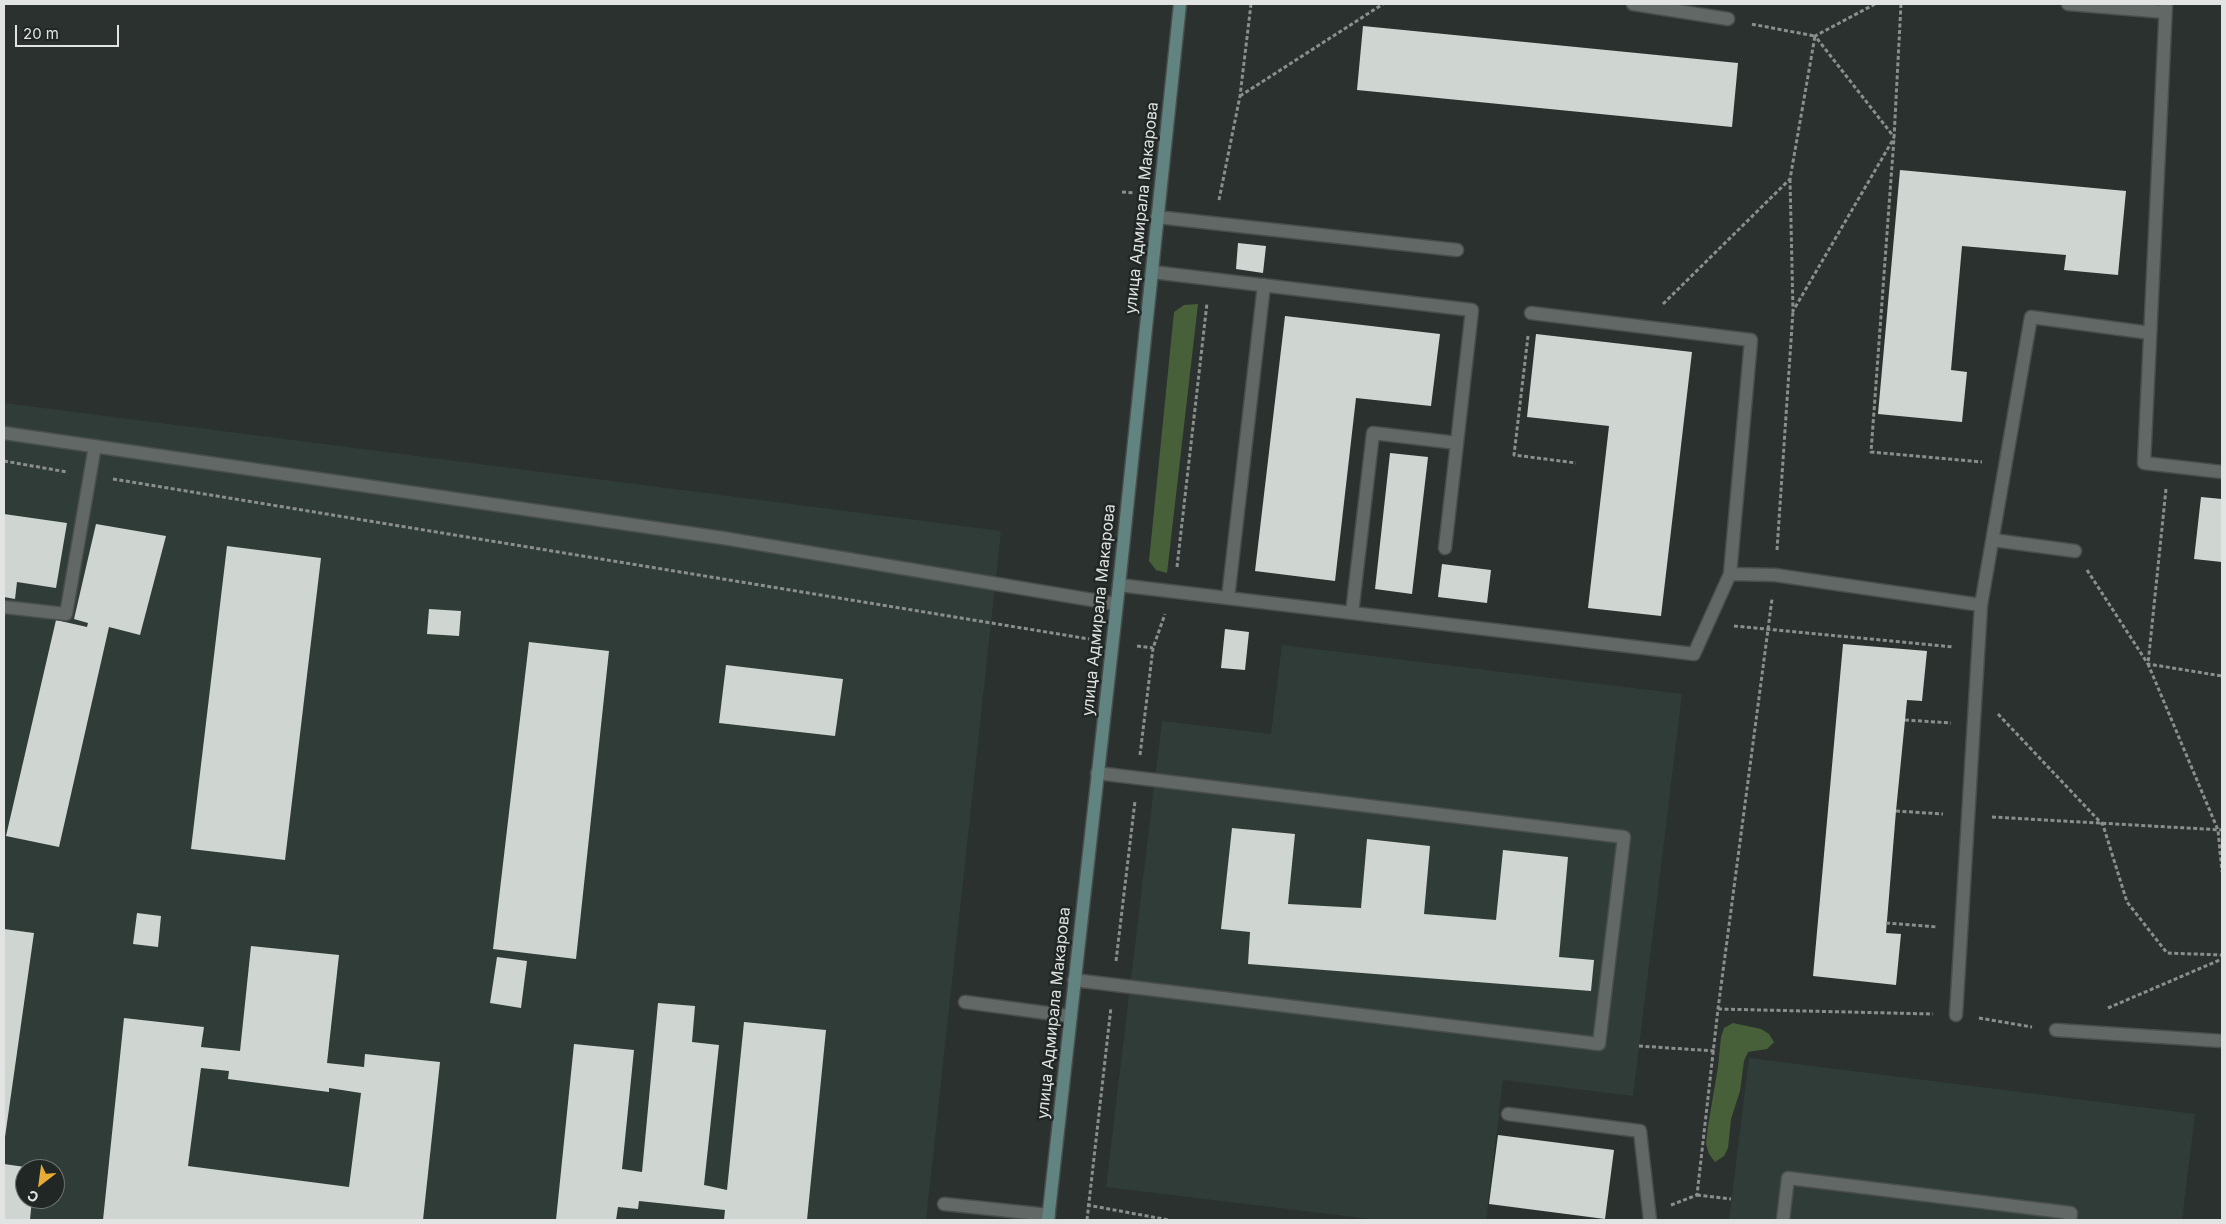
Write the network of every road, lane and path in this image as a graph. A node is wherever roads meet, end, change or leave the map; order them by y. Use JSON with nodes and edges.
{"nodes":[{"id":1,"x":1180,"y":4,"type":"edge"},
{"id":2,"x":1383,"y":4,"type":"edge"},
{"id":3,"x":1633,"y":4,"type":"edge"},
{"id":4,"x":1875,"y":4,"type":"edge"},
{"id":5,"x":1901,"y":4,"type":"edge"},
{"id":6,"x":2068,"y":4,"type":"edge"},
{"id":7,"x":2165,"y":8,"type":"edge"},
{"id":8,"x":1728,"y":19,"type":"joint"},
{"id":9,"x":1815,"y":36,"type":"junction"},
{"id":10,"x":1240,"y":96,"type":"dead end"},
{"id":11,"x":1894,"y":138,"type":"junction"},
{"id":12,"x":1790,"y":179,"type":"junction"},
{"id":13,"x":1157,"y":217,"type":"junction"},
{"id":14,"x":1457,"y":250,"type":"dead end"},
{"id":15,"x":1152,"y":272,"type":"junction"},
{"id":16,"x":1264,"y":285,"type":"junction"},
{"id":17,"x":1793,"y":311,"type":"junction"},
{"id":18,"x":1531,"y":313,"type":"joint"},
{"id":19,"x":1640,"y":327,"type":"junction"},
{"id":20,"x":2150,"y":332,"type":"junction"},
{"id":21,"x":4,"y":433,"type":"edge"},
{"id":22,"x":1457,"y":443,"type":"junction"},
{"id":23,"x":95,"y":446,"type":"junction"},
{"id":24,"x":4,"y":462,"type":"edge"},
{"id":25,"x":1576,"y":463,"type":"dead end"},
{"id":26,"x":2005,"y":464,"type":"junction"},
{"id":27,"x":2169,"y":466,"type":"junction"},
{"id":28,"x":2222,"y":472,"type":"edge"},
{"id":29,"x":90,"y":476,"type":"junction"},
{"id":30,"x":1994,"y":540,"type":"junction"},
{"id":31,"x":1445,"y":548,"type":"dead end"},
{"id":32,"x":2075,"y":551,"type":"joint"},
{"id":33,"x":1730,"y":574,"type":"junction"},
{"id":34,"x":1775,"y":576,"type":"junction"},
{"id":35,"x":1119,"y":585,"type":"junction"},
{"id":36,"x":1228,"y":598,"type":"junction"},
{"id":37,"x":1116,"y":604,"type":"junction"},
{"id":38,"x":1980,"y":606,"type":"junction"},
{"id":39,"x":4,"y":607,"type":"edge"},
{"id":40,"x":1352,"y":613,"type":"junction"},
{"id":41,"x":1708,"y":624,"type":"junction"},
{"id":42,"x":1768,"y":629,"type":"junction"},
{"id":43,"x":1112,"y":643,"type":"junction"},
{"id":44,"x":1153,"y":648,"type":"dead end"},
{"id":45,"x":1978,"y":649,"type":"junction"},
{"id":46,"x":2148,"y":664,"type":"junction"},
{"id":47,"x":2222,"y":676,"type":"edge"},
{"id":48,"x":1975,"y":690,"type":"junction"},
{"id":49,"x":1905,"y":720,"type":"dead end"},
{"id":50,"x":1974,"y":724,"type":"junction"},
{"id":51,"x":1097,"y":773,"type":"junction"},
{"id":52,"x":1896,"y":811,"type":"dead end"},
{"id":53,"x":1968,"y":816,"type":"junction"},
{"id":54,"x":2103,"y":825,"type":"junction"},
{"id":55,"x":2220,"y":830,"type":"edge"},
{"id":56,"x":2222,"y":872,"type":"edge"},
{"id":57,"x":1886,"y":923,"type":"dead end"},
{"id":58,"x":1960,"y":929,"type":"junction"},
{"id":59,"x":2222,"y":955,"type":"edge"},
{"id":60,"x":1074,"y":980,"type":"junction"},
{"id":61,"x":965,"y":1002,"type":"dead end"},
{"id":62,"x":1956,"y":1014,"type":"dead end"},
{"id":63,"x":1070,"y":1016,"type":"junction"},
{"id":64,"x":2056,"y":1030,"type":"dead end"},
{"id":65,"x":2222,"y":1042,"type":"edge"},
{"id":66,"x":1639,"y":1046,"type":"dead end"},
{"id":67,"x":1715,"y":1051,"type":"junction"},
{"id":68,"x":1508,"y":1114,"type":"dead end"},
{"id":69,"x":1697,"y":1195,"type":"junction"},
{"id":70,"x":1731,"y":1200,"type":"dead end"},
{"id":71,"x":944,"y":1204,"type":"dead end"},
{"id":72,"x":1087,"y":1205,"type":"dead end"},
{"id":73,"x":1650,"y":1216,"type":"edge"},
{"id":74,"x":1048,"y":1218,"type":"edge"},
{"id":75,"x":1169,"y":1220,"type":"edge"},
{"id":76,"x":1783,"y":1220,"type":"edge"},
{"id":77,"x":2070,"y":1220,"type":"edge"}],
"edges":[{"from":1,"to":13,"type":"street","name":"улица Адмирала Макарова"},
{"from":2,"to":10,"type":"path"},
{"from":3,"to":8,"type":"lane"},
{"from":4,"to":9,"type":"path"},
{"from":5,"to":11,"type":"path"},
{"from":6,"to":7,"type":"lane"},
{"from":7,"to":20,"type":"lane"},
{"from":8,"to":9,"type":"path"},
{"from":9,"to":11,"type":"path"},
{"from":9,"to":12,"type":"path"},
{"from":11,"to":17,"type":"path"},
{"from":11,"to":26,"type":"path"},
{"from":12,"to":17,"type":"path"},
{"from":12,"to":19,"type":"path"},
{"from":13,"to":14,"type":"lane"},
{"from":13,"to":15,"type":"street","name":"улица Адмирала Макарова"},
{"from":15,"to":16,"type":"lane"},
{"from":15,"to":35,"type":"street","name":"улица Адмирала Макарова"},
{"from":16,"to":22,"type":"lane"},
{"from":16,"to":36,"type":"lane"},
{"from":17,"to":34,"type":"path"},
{"from":18,"to":19,"type":"lane"},
{"from":18,"to":25,"type":"path"},
{"from":19,"to":33,"type":"lane"},
{"from":20,"to":26,"type":"lane"},
{"from":20,"to":27,"type":"lane"},
{"from":21,"to":23,"type":"lane"},
{"from":22,"to":31,"type":"lane"},
{"from":22,"to":40,"type":"lane"},
{"from":23,"to":29,"type":"lane"},
{"from":23,"to":37,"type":"lane"},
{"from":24,"to":29,"type":"path"},
{"from":26,"to":30,"type":"lane"},
{"from":27,"to":28,"type":"lane"},
{"from":27,"to":46,"type":"path"},
{"from":29,"to":39,"type":"lane"},
{"from":29,"to":43,"type":"path"},
{"from":30,"to":32,"type":"lane"},
{"from":30,"to":38,"type":"lane"},
{"from":32,"to":46,"type":"path"},
{"from":33,"to":34,"type":"lane"},
{"from":33,"to":41,"type":"lane"},
{"from":34,"to":38,"type":"lane"},
{"from":34,"to":42,"type":"path"},
{"from":35,"to":36,"type":"lane"},
{"from":35,"to":37,"type":"street","name":"улица Адмирала Макарова"},
{"from":36,"to":40,"type":"lane"},
{"from":37,"to":43,"type":"street","name":"улица Адмирала Макарова"},
{"from":38,"to":45,"type":"lane"},
{"from":40,"to":41,"type":"lane"},
{"from":41,"to":42,"type":"path"},
{"from":42,"to":45,"type":"path"},
{"from":42,"to":67,"type":"path"},
{"from":43,"to":44,"type":"path"},
{"from":43,"to":51,"type":"street","name":"улица Адмирала Макарова"},
{"from":45,"to":48,"type":"lane"},
{"from":46,"to":47,"type":"path"},
{"from":46,"to":55,"type":"path"},
{"from":48,"to":50,"type":"lane"},
{"from":48,"to":54,"type":"path"},
{"from":49,"to":50,"type":"path"},
{"from":50,"to":53,"type":"lane"},
{"from":51,"to":60,"type":"street","name":"улица Адмирала Макарова"},
{"from":51,"to":60,"type":"lane"},
{"from":52,"to":53,"type":"path"},
{"from":53,"to":54,"type":"path"},
{"from":53,"to":58,"type":"lane"},
{"from":54,"to":55,"type":"path"},
{"from":54,"to":59,"type":"path"},
{"from":55,"to":56,"type":"path"},
{"from":57,"to":58,"type":"path"},
{"from":58,"to":62,"type":"lane"},
{"from":60,"to":63,"type":"street","name":"улица Адмирала Макарова"},
{"from":61,"to":63,"type":"lane"},
{"from":63,"to":74,"type":"street","name":"улица Адмирала Макарова"},
{"from":64,"to":65,"type":"lane"},
{"from":66,"to":67,"type":"path"},
{"from":67,"to":69,"type":"path"},
{"from":68,"to":73,"type":"lane"},
{"from":69,"to":70,"type":"path"},
{"from":69,"to":73,"type":"path"},
{"from":71,"to":74,"type":"lane"},
{"from":72,"to":75,"type":"path"},
{"from":76,"to":77,"type":"lane"}]}
